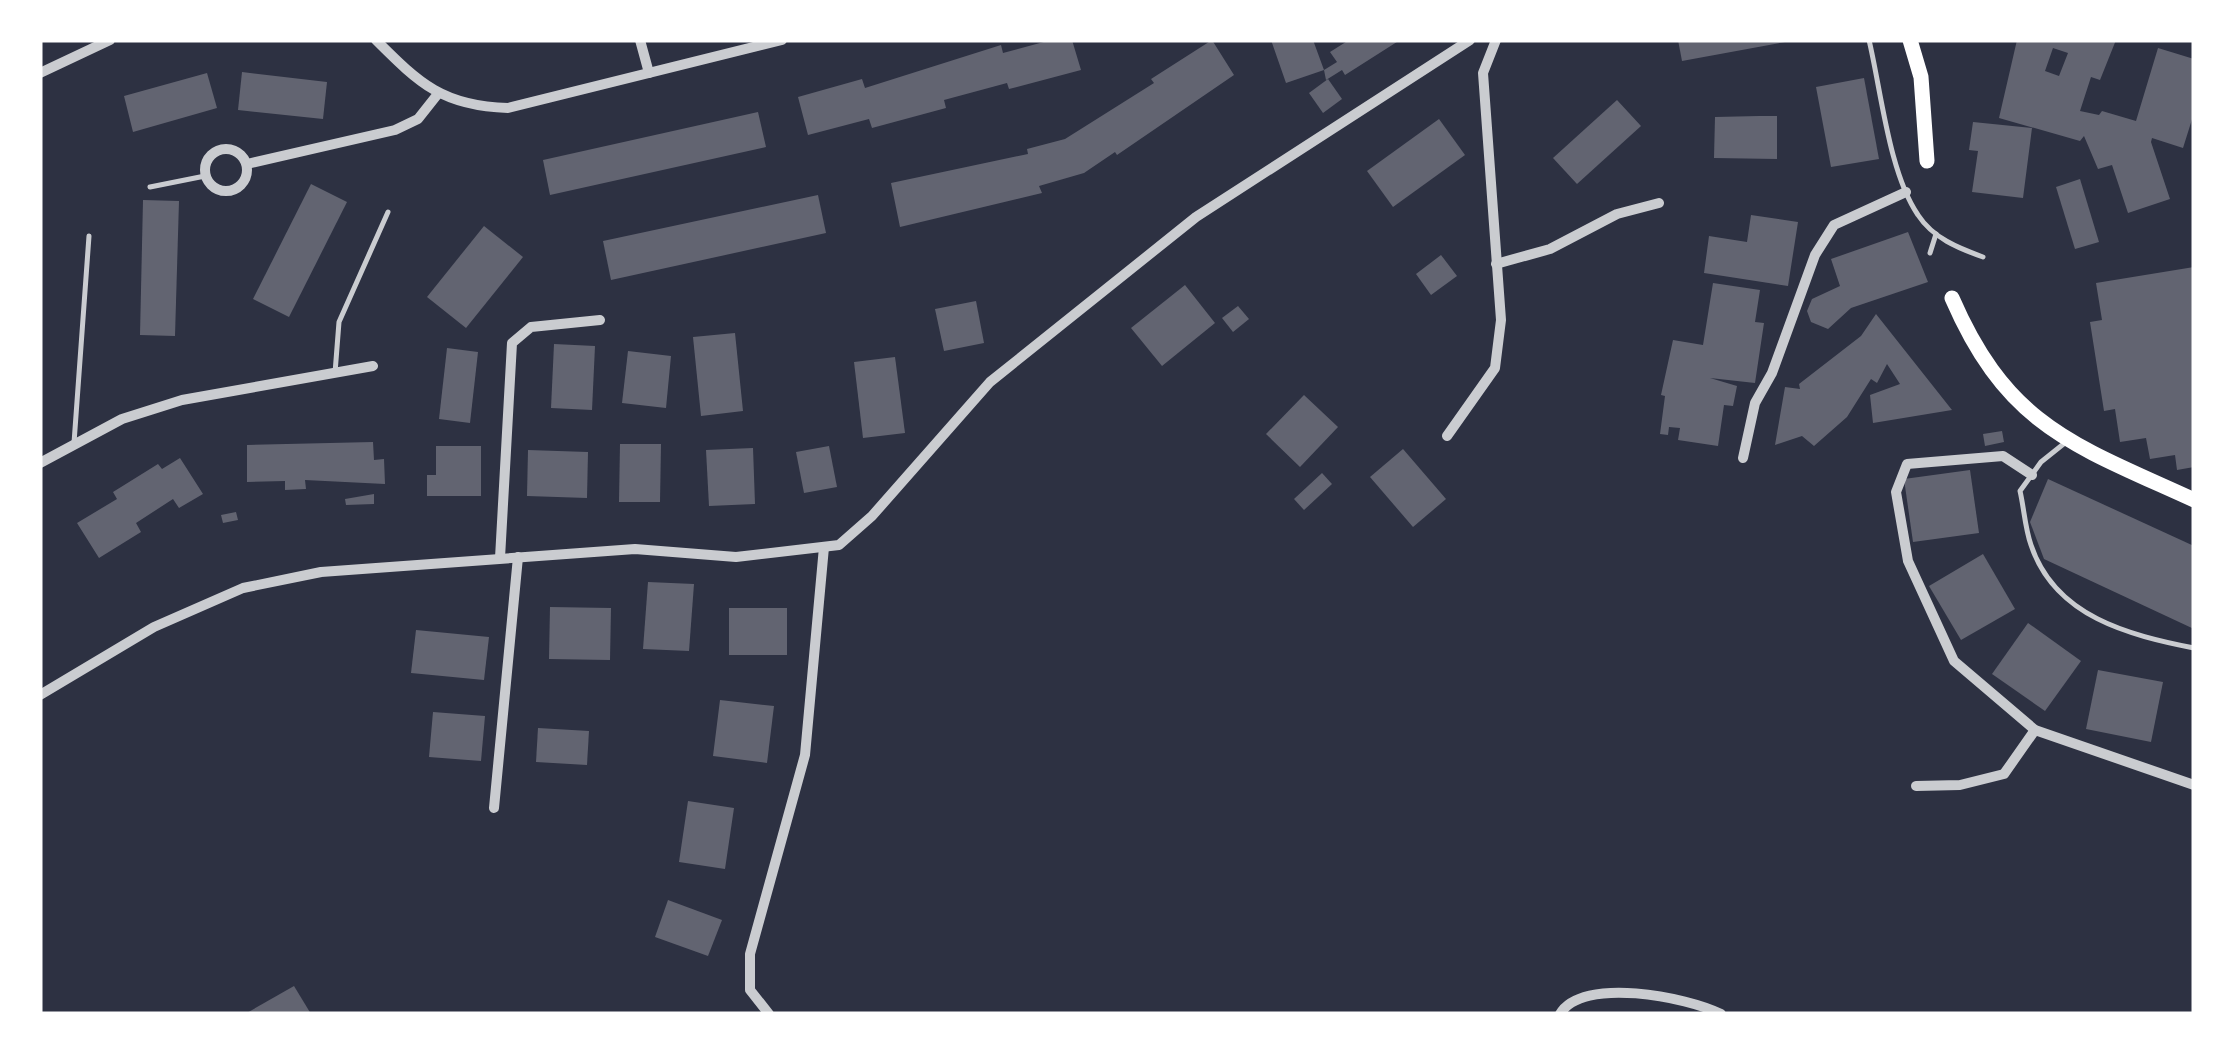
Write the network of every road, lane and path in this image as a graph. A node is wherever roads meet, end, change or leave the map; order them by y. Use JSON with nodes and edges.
{"nodes":[{"id":1,"x":110,"y":40,"type":"edge"},
{"id":2,"x":376,"y":40,"type":"edge"},
{"id":3,"x":640,"y":40,"type":"edge"},
{"id":4,"x":782,"y":40,"type":"edge"},
{"id":5,"x":1470,"y":40,"type":"edge"},
{"id":6,"x":1496,"y":40,"type":"edge"},
{"id":7,"x":1869,"y":40,"type":"edge"},
{"id":8,"x":1910,"y":40,"type":"edge"},
{"id":9,"x":40,"y":73,"type":"edge"},
{"id":10,"x":648,"y":73,"type":"junction"},
{"id":11,"x":437,"y":94,"type":"junction"},
{"id":12,"x":1927,"y":162,"type":"dead end"},
{"id":13,"x":247,"y":164,"type":"junction"},
{"id":14,"x":205,"y":176,"type":"junction"},
{"id":15,"x":150,"y":186,"type":"dead end"},
{"id":16,"x":1906,"y":192,"type":"junction"},
{"id":17,"x":1659,"y":203,"type":"dead end"},
{"id":18,"x":388,"y":212,"type":"dead end"},
{"id":19,"x":1936,"y":234,"type":"junction"},
{"id":20,"x":89,"y":236,"type":"dead end"},
{"id":21,"x":1930,"y":252,"type":"dead end"},
{"id":22,"x":1983,"y":257,"type":"dead end"},
{"id":23,"x":1496,"y":264,"type":"junction"},
{"id":24,"x":1952,"y":298,"type":"dead end"},
{"id":25,"x":600,"y":320,"type":"dead end"},
{"id":26,"x":373,"y":366,"type":"dead end"},
{"id":27,"x":335,"y":376,"type":"junction"},
{"id":28,"x":1448,"y":436,"type":"dead end"},
{"id":29,"x":2066,"y":442,"type":"junction"},
{"id":30,"x":74,"y":444,"type":"junction"},
{"id":31,"x":1742,"y":458,"type":"dead end"},
{"id":32,"x":40,"y":464,"type":"edge"},
{"id":33,"x":2032,"y":475,"type":"junction"},
{"id":34,"x":2194,"y":500,"type":"edge"},
{"id":35,"x":824,"y":547,"type":"junction"},
{"id":36,"x":518,"y":557,"type":"junction"},
{"id":37,"x":500,"y":558,"type":"junction"},
{"id":38,"x":2194,"y":648,"type":"edge"},
{"id":39,"x":40,"y":694,"type":"edge"},
{"id":40,"x":2035,"y":730,"type":"junction"},
{"id":41,"x":2194,"y":785,"type":"edge"},
{"id":42,"x":1916,"y":786,"type":"dead end"},
{"id":43,"x":494,"y":808,"type":"dead end"},
{"id":44,"x":769,"y":1014,"type":"edge"},
{"id":45,"x":1560,"y":1014,"type":"edge"},
{"id":46,"x":1721,"y":1014,"type":"edge"}],
"edges":[{"from":1,"to":9,"type":"street"},
{"from":2,"to":11,"type":"street"},
{"from":3,"to":10,"type":"street"},
{"from":4,"to":10,"type":"street"},
{"from":5,"to":35,"type":"street"},
{"from":6,"to":23,"type":"street"},
{"from":7,"to":16,"type":"lane"},
{"from":8,"to":12,"type":"main road"},
{"from":10,"to":11,"type":"street"},
{"from":11,"to":13,"type":"street"},
{"from":13,"to":14,"type":"street"},
{"from":13,"to":14,"type":"street"},
{"from":14,"to":15,"type":"lane"},
{"from":16,"to":19,"type":"lane"},
{"from":16,"to":31,"type":"street"},
{"from":17,"to":23,"type":"street"},
{"from":18,"to":27,"type":"lane"},
{"from":19,"to":21,"type":"lane"},
{"from":19,"to":22,"type":"lane"},
{"from":20,"to":30,"type":"lane"},
{"from":23,"to":28,"type":"street"},
{"from":24,"to":29,"type":"main road"},
{"from":25,"to":37,"type":"street"},
{"from":26,"to":27,"type":"street"},
{"from":27,"to":30,"type":"street"},
{"from":29,"to":33,"type":"lane"},
{"from":29,"to":34,"type":"main road"},
{"from":30,"to":32,"type":"street"},
{"from":33,"to":38,"type":"lane"},
{"from":33,"to":40,"type":"street"},
{"from":35,"to":36,"type":"street"},
{"from":35,"to":44,"type":"street"},
{"from":36,"to":37,"type":"street"},
{"from":36,"to":43,"type":"street"},
{"from":37,"to":39,"type":"street"},
{"from":40,"to":41,"type":"street"},
{"from":40,"to":42,"type":"street"},
{"from":45,"to":46,"type":"street"}]}
